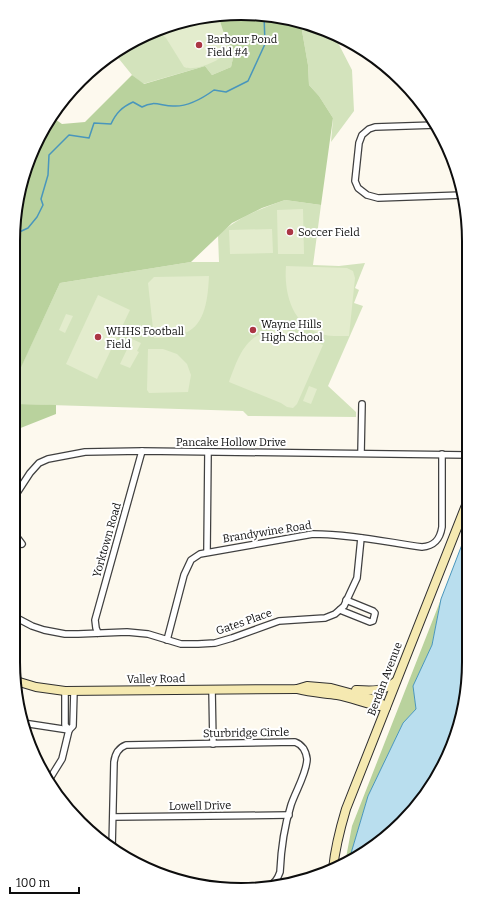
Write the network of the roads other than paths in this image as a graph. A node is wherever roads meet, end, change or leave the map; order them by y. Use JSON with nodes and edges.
{"nodes":[{"id":1,"x":429,"y":125,"type":"edge"},
{"id":2,"x":457,"y":195,"type":"edge"},
{"id":3,"x":362,"y":404,"type":"dead end"},
{"id":4,"x":142,"y":452,"type":"junction"},
{"id":5,"x":208,"y":452,"type":"junction"},
{"id":6,"x":361,"y":453,"type":"junction"},
{"id":7,"x":442,"y":454,"type":"junction"},
{"id":8,"x":462,"y":455,"type":"edge"},
{"id":9,"x":20,"y":488,"type":"edge"},
{"id":10,"x":462,"y":515,"type":"edge"},
{"id":11,"x":361,"y":538,"type":"junction"},
{"id":12,"x":20,"y":541,"type":"edge"},
{"id":13,"x":22,"y":544,"type":"dead end"},
{"id":14,"x":208,"y":552,"type":"junction"},
{"id":15,"x":346,"y":600,"type":"junction"},
{"id":16,"x":340,"y":610,"type":"junction"},
{"id":17,"x":20,"y":620,"type":"edge"},
{"id":18,"x":98,"y":633,"type":"junction"},
{"id":19,"x":167,"y":640,"type":"junction"},
{"id":20,"x":396,"y":681,"type":"junction"},
{"id":21,"x":21,"y":682,"type":"edge"},
{"id":22,"x":331,"y":688,"type":"junction"},
{"id":23,"x":212,"y":689,"type":"junction"},
{"id":24,"x":297,"y":689,"type":"junction"},
{"id":25,"x":65,"y":691,"type":"junction"},
{"id":26,"x":74,"y":691,"type":"junction"},
{"id":27,"x":386,"y":707,"type":"junction"},
{"id":28,"x":29,"y":724,"type":"edge"},
{"id":29,"x":69,"y":730,"type":"junction"},
{"id":30,"x":213,"y":744,"type":"junction"},
{"id":31,"x":52,"y":776,"type":"edge"},
{"id":32,"x":289,"y":814,"type":"junction"},
{"id":33,"x":112,"y":817,"type":"junction"},
{"id":34,"x":112,"y":842,"type":"edge"},
{"id":35,"x":334,"y":862,"type":"edge"},
{"id":36,"x":276,"y":880,"type":"edge"}],
"edges":[{"from":1,"to":2,"type":"street"},
{"from":3,"to":6,"type":"street"},
{"from":4,"to":5,"type":"street","name":"Pancake Hollow Drive"},
{"from":4,"to":9,"type":"street","name":"Pancake Hollow Drive"},
{"from":4,"to":18,"type":"street","name":"Yorktown Road"},
{"from":5,"to":6,"type":"street","name":"Pancake Hollow Drive"},
{"from":5,"to":14,"type":"street"},
{"from":6,"to":7,"type":"street","name":"Pancake Hollow Drive"},
{"from":7,"to":8,"type":"street","name":"Pancake Hollow Drive"},
{"from":7,"to":11,"type":"street","name":"Brandywine Road"},
{"from":10,"to":20,"type":"main road","name":"Berdan Avenue"},
{"from":11,"to":14,"type":"street","name":"Brandywine Road"},
{"from":11,"to":15,"type":"street"},
{"from":12,"to":13,"type":"street"},
{"from":14,"to":19,"type":"street","name":"Brandywine Road"},
{"from":15,"to":16,"type":"street"},
{"from":15,"to":16,"type":"street"},
{"from":16,"to":19,"type":"street","name":"Gates Place"},
{"from":17,"to":18,"type":"street","name":"Gates Place"},
{"from":18,"to":19,"type":"street","name":"Gates Place"},
{"from":20,"to":22,"type":"main road"},
{"from":20,"to":27,"type":"main road","name":"Berdan Avenue"},
{"from":21,"to":25,"type":"main road","name":"Valley Road"},
{"from":22,"to":24,"type":"main road","name":"Valley Road"},
{"from":22,"to":27,"type":"main road","name":"Valley Road"},
{"from":23,"to":24,"type":"main road","name":"Valley Road"},
{"from":23,"to":26,"type":"main road","name":"Valley Road"},
{"from":23,"to":30,"type":"street"},
{"from":24,"to":27,"type":"main road","name":"Valley Road"},
{"from":25,"to":26,"type":"main road","name":"Valley Road"},
{"from":25,"to":29,"type":"street"},
{"from":26,"to":29,"type":"street"},
{"from":27,"to":35,"type":"main road","name":"Berdan Avenue"},
{"from":28,"to":29,"type":"street"},
{"from":29,"to":31,"type":"street"},
{"from":30,"to":32,"type":"street","name":"Sturbridge Circle"},
{"from":30,"to":33,"type":"street","name":"Sturbridge Circle"},
{"from":32,"to":33,"type":"street","name":"Lowell Drive"},
{"from":32,"to":36,"type":"street","name":"Sturbridge Circle"},
{"from":33,"to":34,"type":"street"}]}
